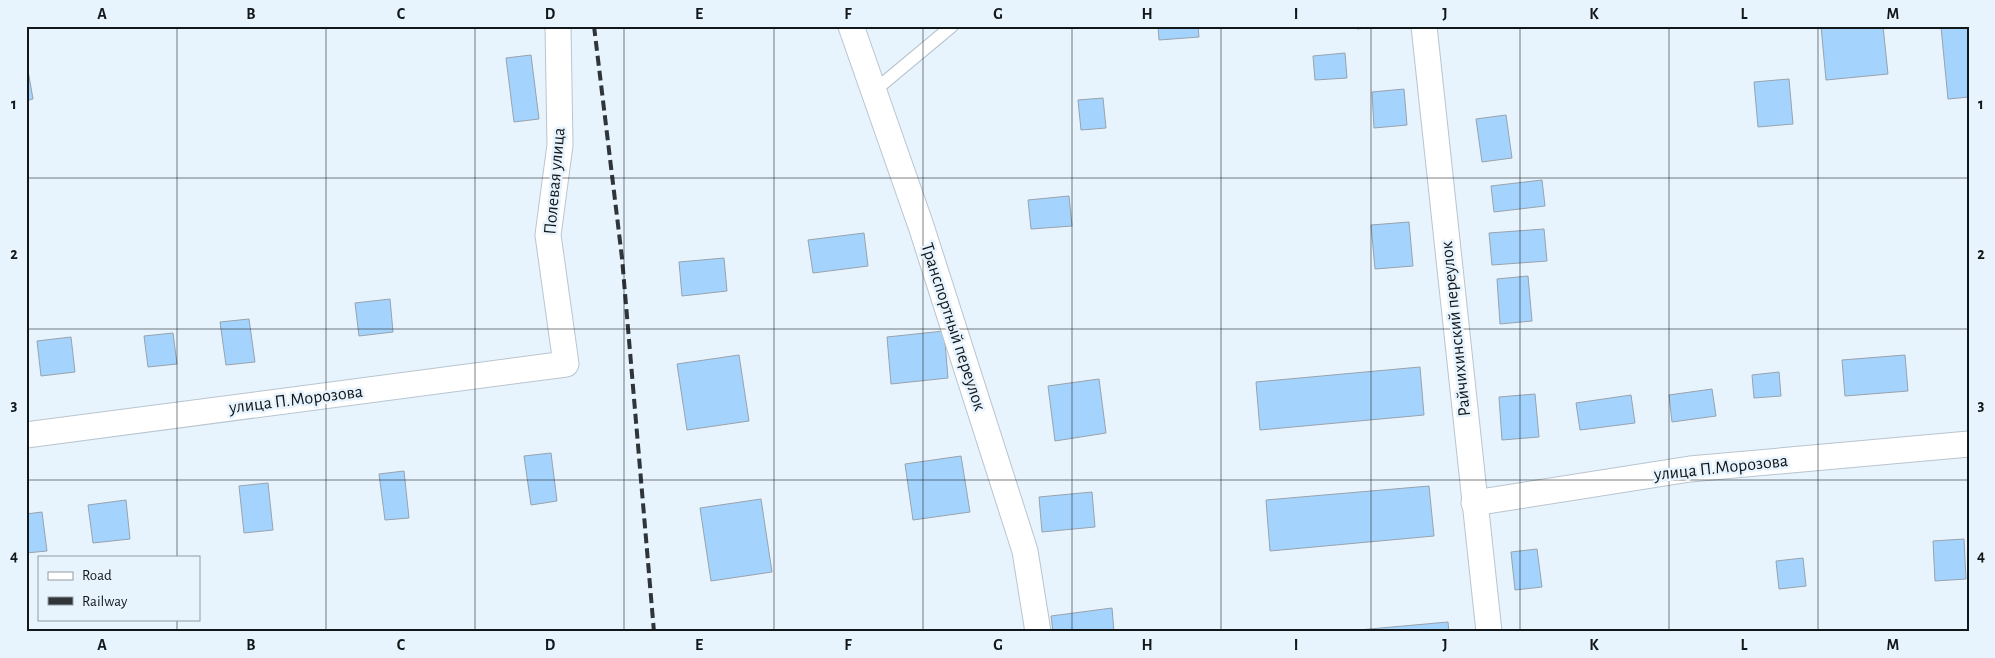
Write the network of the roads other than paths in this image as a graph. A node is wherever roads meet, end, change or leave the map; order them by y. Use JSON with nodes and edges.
{"nodes":[{"id":1,"x":558,"y":26,"type":"edge"},
{"id":2,"x":851,"y":26,"type":"edge"},
{"id":3,"x":952,"y":26,"type":"edge"},
{"id":4,"x":1424,"y":26,"type":"edge"},
{"id":5,"x":874,"y":91,"type":"junction"},
{"id":6,"x":566,"y":364,"type":"joint"},
{"id":7,"x":26,"y":435,"type":"edge"},
{"id":8,"x":1969,"y":444,"type":"edge"},
{"id":9,"x":1474,"y":503,"type":"junction"},
{"id":10,"x":1038,"y":632,"type":"edge"},
{"id":11,"x":1489,"y":632,"type":"edge"}],
"edges":[{"from":1,"to":6,"type":"street","name":"Полевая улица"},
{"from":2,"to":5,"type":"street","name":"Транспортный переулок"},
{"from":3,"to":5,"type":"lane"},
{"from":4,"to":9,"type":"street","name":"Райчихинский переулок"},
{"from":5,"to":10,"type":"street","name":"Транспортный переулок"},
{"from":6,"to":7,"type":"street","name":"улица П.Морозова"},
{"from":8,"to":9,"type":"street","name":"улица П.Морозова"},
{"from":9,"to":11,"type":"street","name":"Райчихинский переулок"}]}
